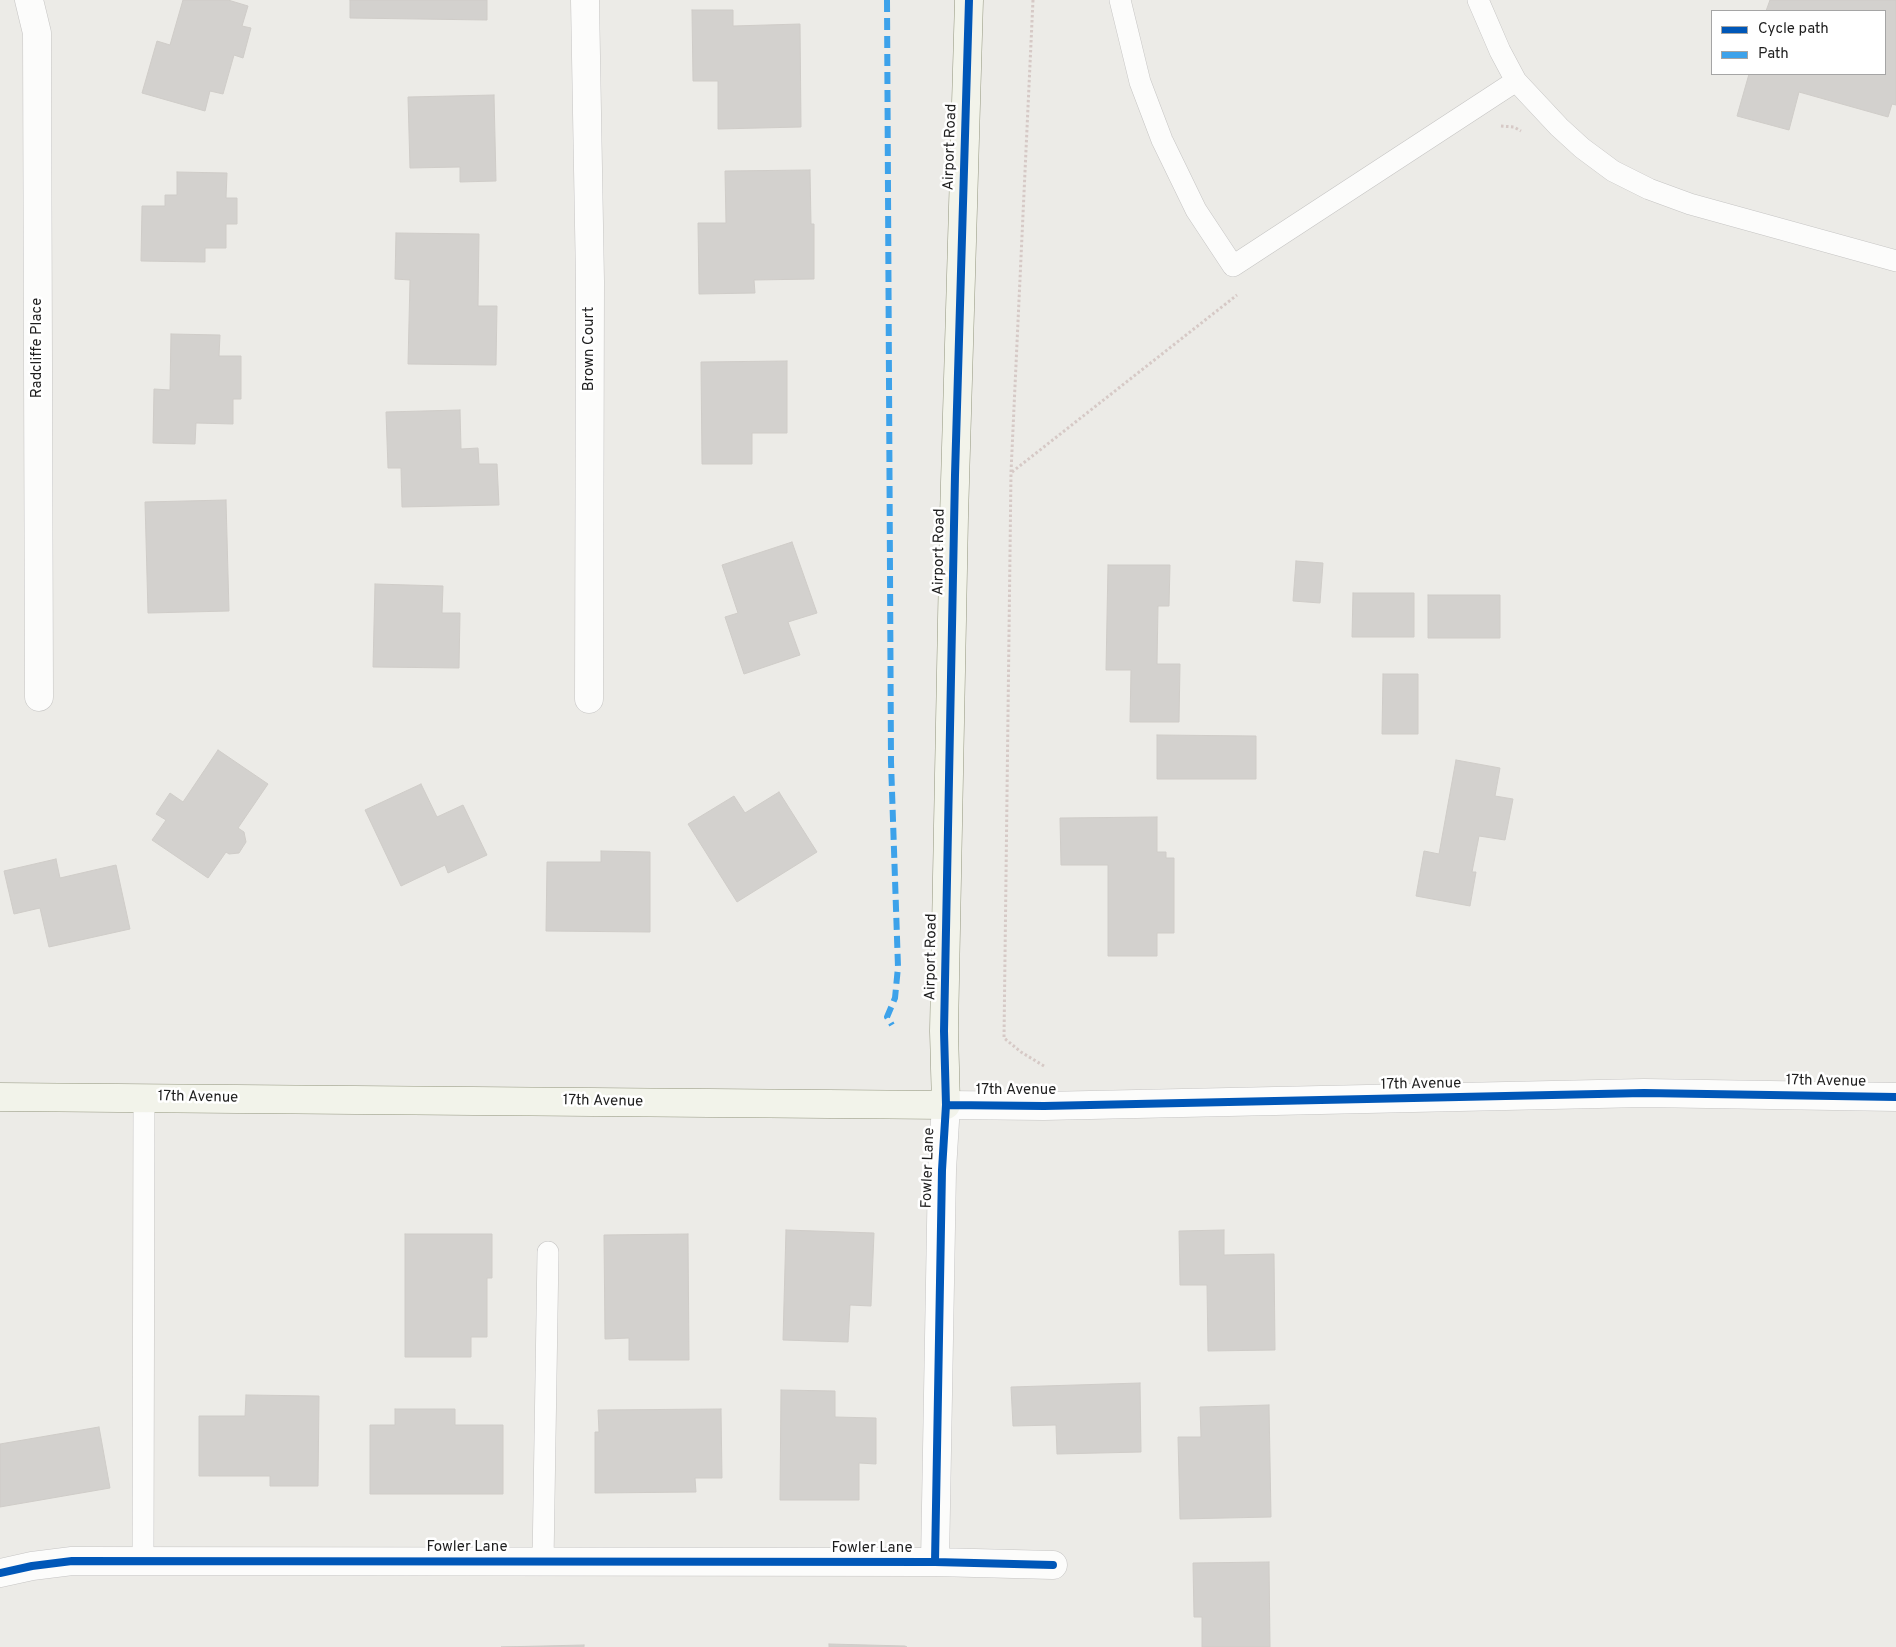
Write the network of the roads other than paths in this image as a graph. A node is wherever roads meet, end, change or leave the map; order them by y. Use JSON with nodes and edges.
{"nodes":[{"id":1,"x":29,"y":0,"type":"edge"},
{"id":2,"x":585,"y":0,"type":"edge"},
{"id":3,"x":969,"y":0,"type":"edge"},
{"id":4,"x":1120,"y":0,"type":"edge"},
{"id":5,"x":1478,"y":0,"type":"edge"},
{"id":6,"x":1516,"y":81,"type":"junction"},
{"id":7,"x":1896,"y":261,"type":"edge"},
{"id":8,"x":39,"y":697,"type":"dead end"},
{"id":9,"x":589,"y":699,"type":"dead end"},
{"id":10,"x":0,"y":1096,"type":"edge"},
{"id":11,"x":1896,"y":1097,"type":"edge"},
{"id":12,"x":144,"y":1098,"type":"junction"},
{"id":13,"x":946,"y":1104,"type":"junction"},
{"id":14,"x":548,"y":1252,"type":"dead end"},
{"id":15,"x":143,"y":1561,"type":"junction"},
{"id":16,"x":544,"y":1562,"type":"junction"},
{"id":17,"x":935,"y":1562,"type":"junction"},
{"id":18,"x":1053,"y":1565,"type":"dead end"},
{"id":19,"x":0,"y":1573,"type":"edge"}],
"edges":[{"from":1,"to":8,"type":"street","name":"Radcliffe Place"},
{"from":2,"to":9,"type":"street","name":"Brown Court"},
{"from":3,"to":13,"type":"main road","name":"Airport Road"},
{"from":4,"to":6,"type":"lane"},
{"from":5,"to":6,"type":"lane"},
{"from":6,"to":7,"type":"lane"},
{"from":10,"to":12,"type":"main road","name":"17th Avenue"},
{"from":11,"to":13,"type":"street","name":"17th Avenue"},
{"from":12,"to":13,"type":"main road","name":"17th Avenue"},
{"from":12,"to":15,"type":"lane"},
{"from":13,"to":17,"type":"street","name":"Fowler Lane"},
{"from":14,"to":16,"type":"lane"},
{"from":15,"to":16,"type":"street","name":"Fowler Lane"},
{"from":15,"to":19,"type":"street","name":"Fowler Lane"},
{"from":16,"to":17,"type":"street","name":"Fowler Lane"},
{"from":17,"to":18,"type":"street","name":"Fowler Lane"}]}
